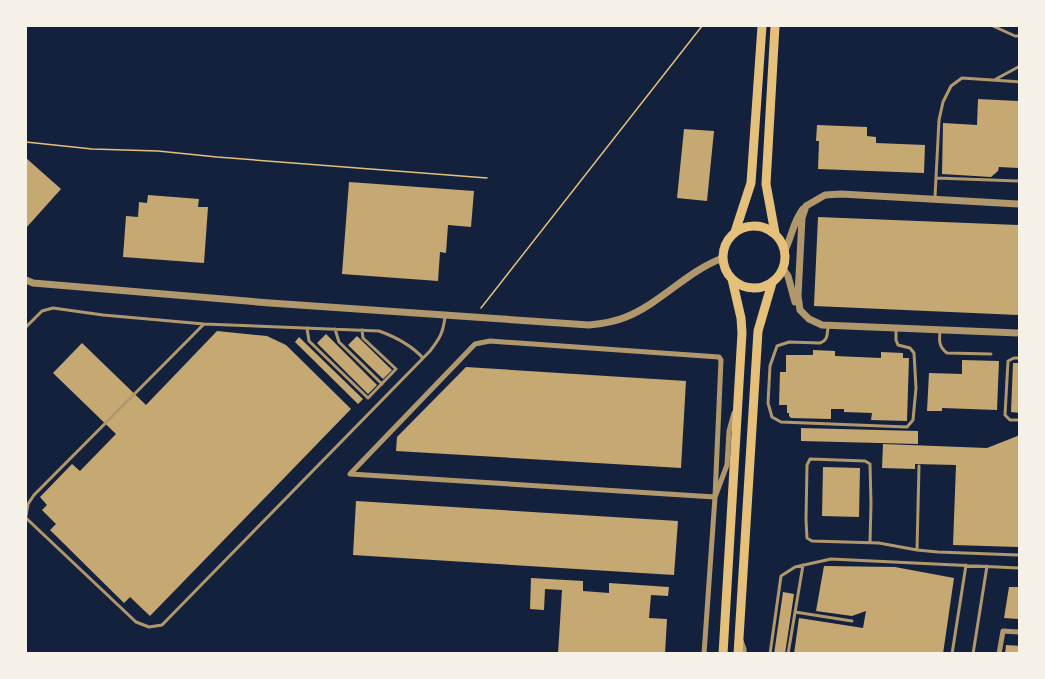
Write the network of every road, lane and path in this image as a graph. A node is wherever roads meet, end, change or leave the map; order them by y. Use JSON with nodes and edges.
{"nodes":[{"id":1,"x":702,"y":26,"type":"edge"},
{"id":2,"x":762,"y":26,"type":"edge"},
{"id":3,"x":775,"y":26,"type":"edge"},
{"id":4,"x":993,"y":26,"type":"edge"},
{"id":5,"x":1020,"y":36,"type":"edge"},
{"id":6,"x":1020,"y":66,"type":"edge"},
{"id":7,"x":994,"y":80,"type":"junction"},
{"id":8,"x":1020,"y":82,"type":"edge"},
{"id":9,"x":26,"y":142,"type":"edge"},
{"id":10,"x":487,"y":178,"type":"dead end"},
{"id":11,"x":936,"y":178,"type":"junction"},
{"id":12,"x":1020,"y":181,"type":"edge"},
{"id":13,"x":935,"y":199,"type":"junction"},
{"id":14,"x":1020,"y":204,"type":"edge"},
{"id":15,"x":806,"y":206,"type":"junction"},
{"id":16,"x":735,"y":232,"type":"junction"},
{"id":17,"x":775,"y":234,"type":"junction"},
{"id":18,"x":785,"y":250,"type":"junction"},
{"id":19,"x":723,"y":258,"type":"junction"},
{"id":20,"x":783,"y":269,"type":"junction"},
{"id":21,"x":732,"y":279,"type":"junction"},
{"id":22,"x":26,"y":280,"type":"edge"},
{"id":23,"x":772,"y":283,"type":"junction"},
{"id":24,"x":800,"y":310,"type":"junction"},
{"id":25,"x":446,"y":315,"type":"junction"},
{"id":26,"x":479,"y":317,"type":"junction"},
{"id":27,"x":204,"y":324,"type":"junction"},
{"id":28,"x":828,"y":325,"type":"junction"},
{"id":29,"x":26,"y":327,"type":"edge"},
{"id":30,"x":307,"y":328,"type":"junction"},
{"id":31,"x":896,"y":328,"type":"junction"},
{"id":32,"x":335,"y":329,"type":"junction"},
{"id":33,"x":362,"y":330,"type":"junction"},
{"id":34,"x":940,"y":330,"type":"junction"},
{"id":35,"x":1020,"y":333,"type":"edge"},
{"id":36,"x":991,"y":354,"type":"dead end"},
{"id":37,"x":423,"y":358,"type":"junction"},
{"id":38,"x":1020,"y":358,"type":"edge"},
{"id":39,"x":382,"y":384,"type":"junction"},
{"id":40,"x":739,"y":394,"type":"junction"},
{"id":41,"x":1020,"y":420,"type":"edge"},
{"id":42,"x":919,"y":466,"type":"dead end"},
{"id":43,"x":715,"y":497,"type":"junction"},
{"id":44,"x":26,"y":517,"type":"edge"},
{"id":45,"x":870,"y":542,"type":"junction"},
{"id":46,"x":916,"y":550,"type":"junction"},
{"id":47,"x":1020,"y":555,"type":"edge"},
{"id":48,"x":803,"y":565,"type":"junction"},
{"id":49,"x":966,"y":566,"type":"junction"},
{"id":50,"x":987,"y":566,"type":"junction"},
{"id":51,"x":1020,"y":568,"type":"edge"},
{"id":52,"x":795,"y":612,"type":"junction"},
{"id":53,"x":852,"y":621,"type":"dead end"},
{"id":54,"x":1020,"y":632,"type":"edge"},
{"id":55,"x":739,"y":637,"type":"junction"},
{"id":56,"x":704,"y":654,"type":"edge"},
{"id":57,"x":723,"y":654,"type":"edge"},
{"id":58,"x":738,"y":654,"type":"edge"},
{"id":59,"x":744,"y":654,"type":"edge"},
{"id":60,"x":770,"y":654,"type":"edge"},
{"id":61,"x":788,"y":654,"type":"edge"},
{"id":62,"x":952,"y":654,"type":"edge"},
{"id":63,"x":973,"y":654,"type":"edge"},
{"id":64,"x":999,"y":654,"type":"edge"}],
"edges":[{"from":1,"to":26,"type":"path"},
{"from":2,"to":16,"type":"highway"},
{"from":3,"to":17,"type":"highway"},
{"from":4,"to":5,"type":"lane"},
{"from":6,"to":7,"type":"lane"},
{"from":7,"to":8,"type":"lane"},
{"from":7,"to":11,"type":"lane"},
{"from":9,"to":10,"type":"path"},
{"from":11,"to":12,"type":"lane"},
{"from":11,"to":13,"type":"lane"},
{"from":13,"to":14,"type":"street"},
{"from":13,"to":15,"type":"street"},
{"from":15,"to":18,"type":"street"},
{"from":15,"to":24,"type":"street"},
{"from":16,"to":17,"type":"highway"},
{"from":16,"to":19,"type":"highway"},
{"from":17,"to":18,"type":"highway"},
{"from":18,"to":20,"type":"highway"},
{"from":19,"to":21,"type":"highway"},
{"from":19,"to":26,"type":"street"},
{"from":20,"to":23,"type":"highway"},
{"from":20,"to":24,"type":"street"},
{"from":21,"to":23,"type":"highway"},
{"from":21,"to":40,"type":"highway"},
{"from":22,"to":25,"type":"street"},
{"from":23,"to":55,"type":"highway"},
{"from":24,"to":28,"type":"street"},
{"from":25,"to":26,"type":"street"},
{"from":25,"to":37,"type":"lane"},
{"from":27,"to":29,"type":"lane"},
{"from":27,"to":30,"type":"lane"},
{"from":27,"to":44,"type":"lane"},
{"from":28,"to":31,"type":"street"},
{"from":28,"to":31,"type":"lane"},
{"from":30,"to":32,"type":"lane"},
{"from":30,"to":39,"type":"lane"},
{"from":31,"to":34,"type":"street"},
{"from":32,"to":33,"type":"lane"},
{"from":32,"to":39,"type":"lane"},
{"from":33,"to":37,"type":"lane"},
{"from":33,"to":39,"type":"lane"},
{"from":34,"to":35,"type":"street"},
{"from":34,"to":36,"type":"lane"},
{"from":37,"to":44,"type":"lane"},
{"from":38,"to":41,"type":"lane"},
{"from":40,"to":43,"type":"street"},
{"from":40,"to":57,"type":"highway"},
{"from":42,"to":46,"type":"lane"},
{"from":43,"to":43,"type":"street"},
{"from":43,"to":56,"type":"street"},
{"from":45,"to":45,"type":"lane"},
{"from":45,"to":46,"type":"lane"},
{"from":46,"to":47,"type":"lane"},
{"from":48,"to":49,"type":"lane"},
{"from":48,"to":52,"type":"lane"},
{"from":48,"to":60,"type":"lane"},
{"from":49,"to":50,"type":"lane"},
{"from":49,"to":62,"type":"lane"},
{"from":50,"to":51,"type":"lane"},
{"from":50,"to":63,"type":"lane"},
{"from":52,"to":53,"type":"lane"},
{"from":52,"to":61,"type":"lane"},
{"from":54,"to":64,"type":"street"},
{"from":55,"to":58,"type":"highway"},
{"from":55,"to":59,"type":"street"}]}
